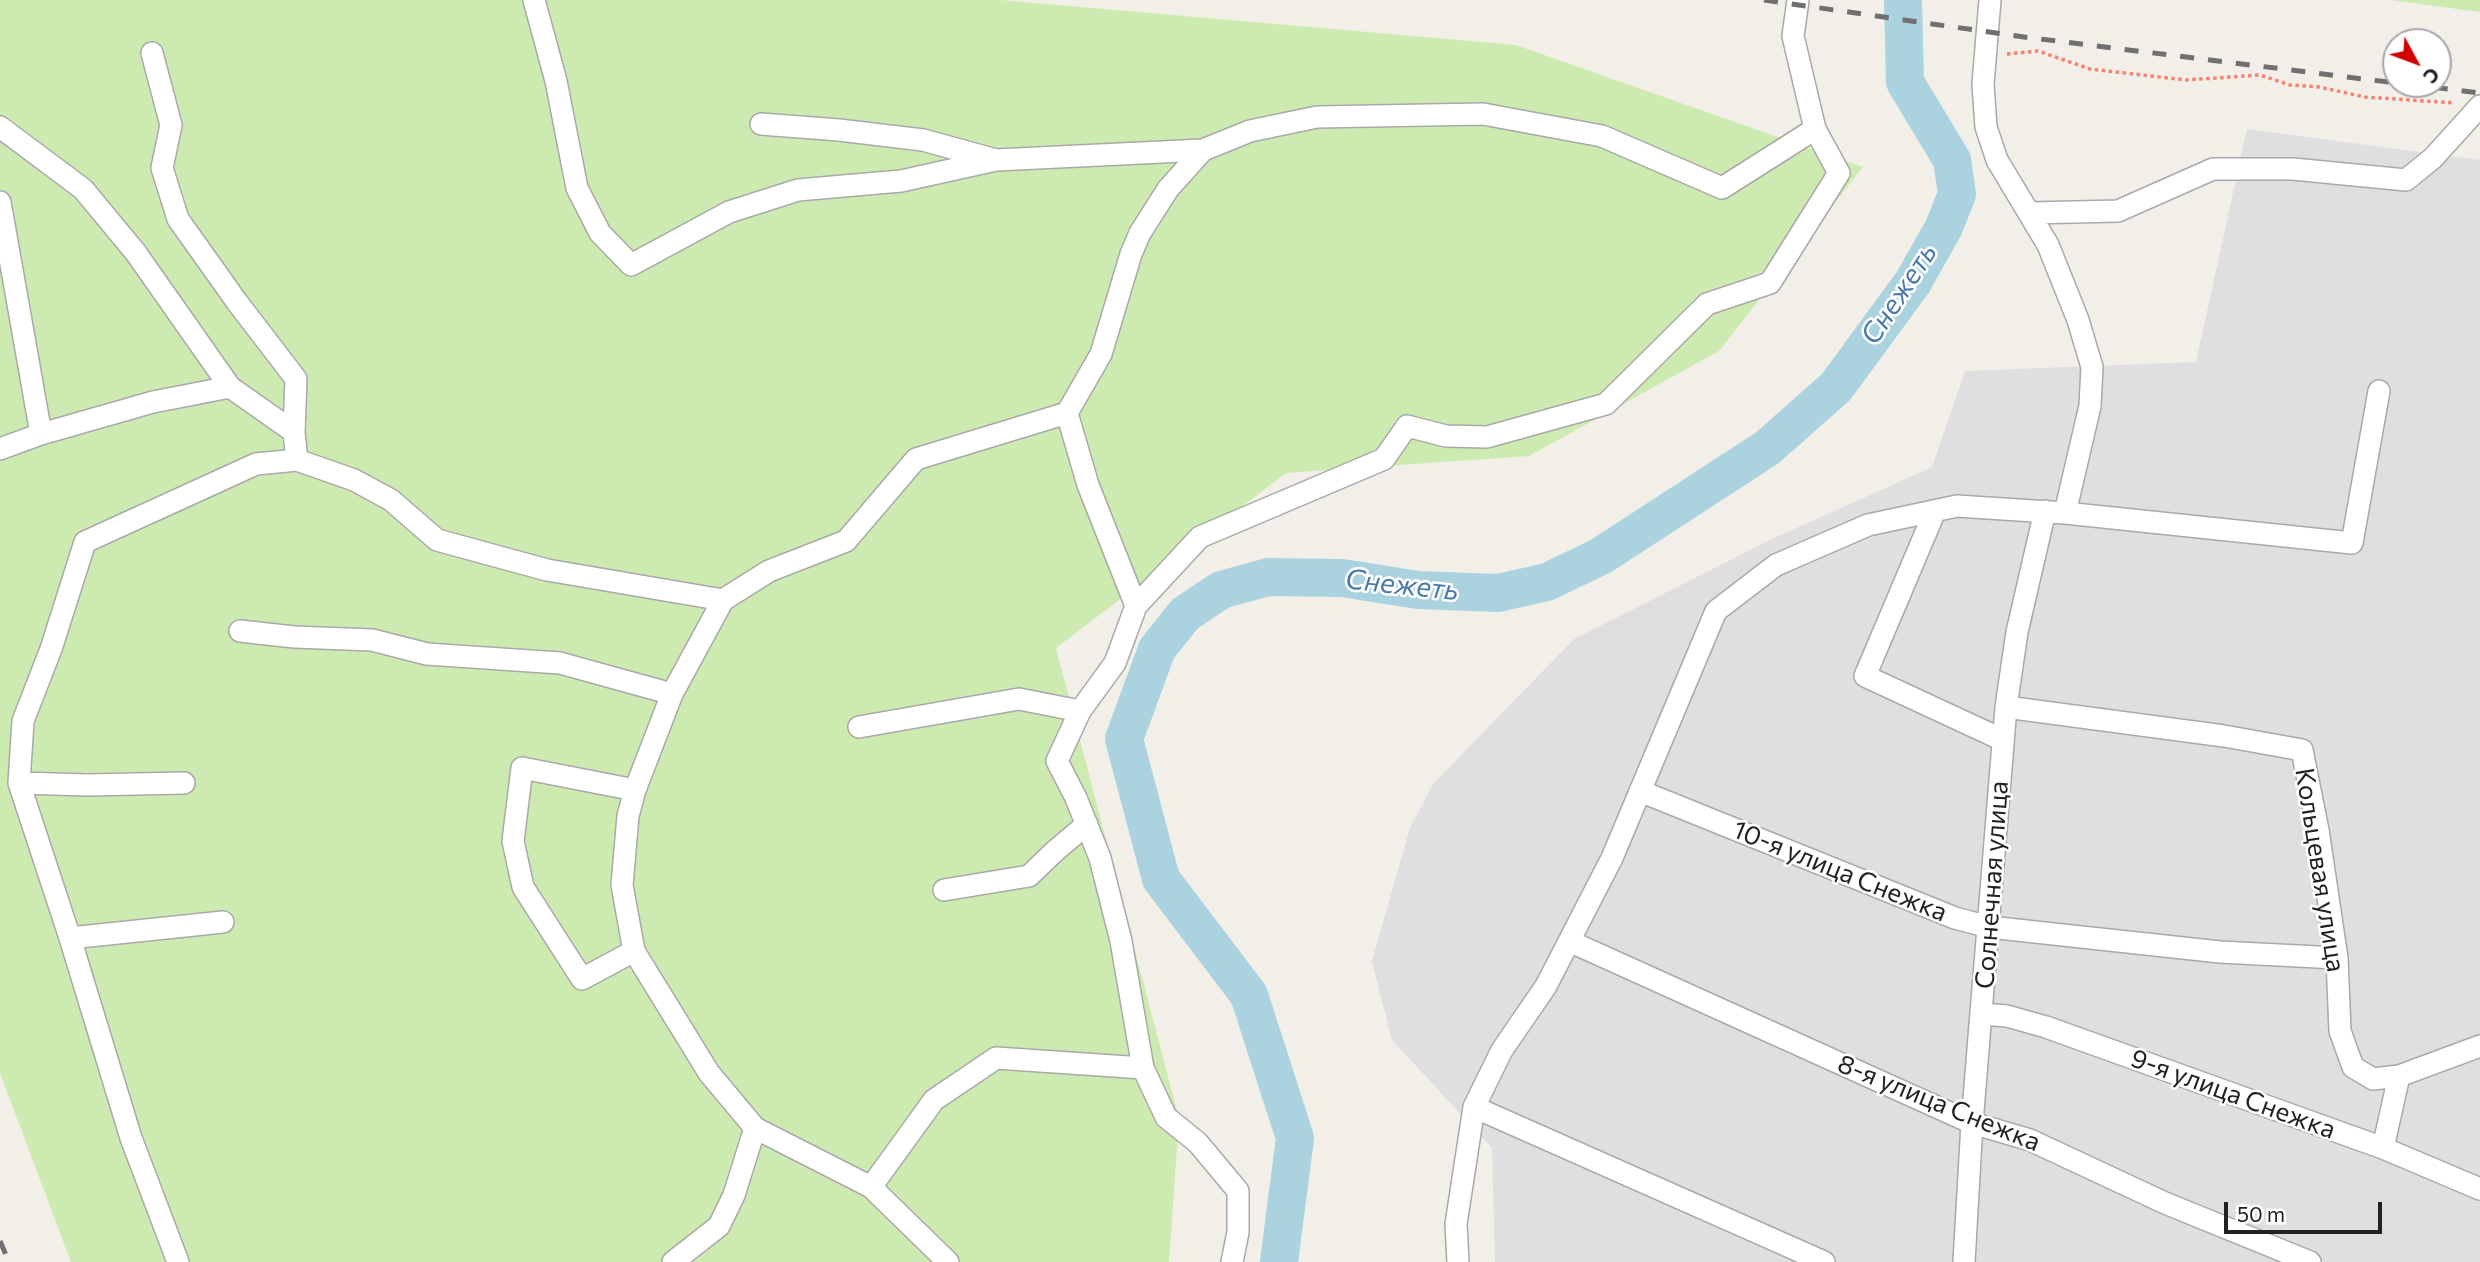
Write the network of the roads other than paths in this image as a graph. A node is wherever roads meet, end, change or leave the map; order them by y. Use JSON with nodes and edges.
{"nodes":[{"id":1,"x":534,"y":0,"type":"edge"},
{"id":2,"x":1798,"y":0,"type":"edge"},
{"id":3,"x":1990,"y":0,"type":"edge"},
{"id":4,"x":152,"y":53,"type":"dead end"},
{"id":5,"x":2474,"y":105,"type":"edge"},
{"id":6,"x":761,"y":124,"type":"dead end"},
{"id":7,"x":0,"y":127,"type":"edge"},
{"id":8,"x":1815,"y":129,"type":"junction"},
{"id":9,"x":1203,"y":150,"type":"junction"},
{"id":10,"x":996,"y":160,"type":"junction"},
{"id":11,"x":0,"y":202,"type":"edge"},
{"id":12,"x":2030,"y":213,"type":"junction"},
{"id":13,"x":230,"y":387,"type":"junction"},
{"id":14,"x":2379,"y":391,"type":"dead end"},
{"id":15,"x":1067,"y":412,"type":"junction"},
{"id":16,"x":294,"y":432,"type":"junction"},
{"id":17,"x":41,"y":435,"type":"junction"},
{"id":18,"x":0,"y":449,"type":"edge"},
{"id":19,"x":297,"y":460,"type":"junction"},
{"id":20,"x":1936,"y":510,"type":"junction"},
{"id":21,"x":2055,"y":512,"type":"junction"},
{"id":22,"x":723,"y":600,"type":"junction"},
{"id":23,"x":1136,"y":606,"type":"junction"},
{"id":24,"x":240,"y":631,"type":"dead end"},
{"id":25,"x":671,"y":694,"type":"junction"},
{"id":26,"x":2006,"y":707,"type":"junction"},
{"id":27,"x":1080,"y":711,"type":"junction"},
{"id":28,"x":859,"y":727,"type":"dead end"},
{"id":29,"x":2003,"y":740,"type":"junction"},
{"id":30,"x":19,"y":783,"type":"junction"},
{"id":31,"x":184,"y":783,"type":"dead end"},
{"id":32,"x":635,"y":790,"type":"junction"},
{"id":33,"x":1640,"y":791,"type":"junction"},
{"id":34,"x":1087,"y":824,"type":"junction"},
{"id":35,"x":944,"y":890,"type":"dead end"},
{"id":36,"x":223,"y":922,"type":"dead end"},
{"id":37,"x":1989,"y":927,"type":"junction"},
{"id":38,"x":70,"y":938,"type":"junction"},
{"id":39,"x":1569,"y":941,"type":"junction"},
{"id":40,"x":634,"y":951,"type":"junction"},
{"id":41,"x":2337,"y":958,"type":"junction"},
{"id":42,"x":1982,"y":1014,"type":"junction"},
{"id":43,"x":2480,"y":1046,"type":"edge"},
{"id":44,"x":1143,"y":1068,"type":"junction"},
{"id":45,"x":2399,"y":1076,"type":"junction"},
{"id":46,"x":1474,"y":1107,"type":"junction"},
{"id":47,"x":1972,"y":1123,"type":"junction"},
{"id":48,"x":755,"y":1128,"type":"junction"},
{"id":49,"x":2383,"y":1148,"type":"junction"},
{"id":50,"x":871,"y":1187,"type":"junction"},
{"id":51,"x":2480,"y":1189,"type":"edge"},
{"id":52,"x":178,"y":1262,"type":"edge"},
{"id":53,"x":673,"y":1262,"type":"edge"},
{"id":54,"x":948,"y":1262,"type":"edge"},
{"id":55,"x":1232,"y":1262,"type":"edge"},
{"id":56,"x":1458,"y":1262,"type":"edge"},
{"id":57,"x":1824,"y":1262,"type":"edge"},
{"id":58,"x":1964,"y":1262,"type":"edge"},
{"id":59,"x":2310,"y":1262,"type":"edge"}],
"edges":[{"from":1,"to":10,"type":"street"},
{"from":2,"to":8,"type":"street"},
{"from":3,"to":12,"type":"street","name":"Солнечная улица"},
{"from":4,"to":16,"type":"street"},
{"from":5,"to":12,"type":"street"},
{"from":6,"to":10,"type":"street"},
{"from":7,"to":13,"type":"street"},
{"from":8,"to":9,"type":"street"},
{"from":8,"to":23,"type":"street"},
{"from":9,"to":10,"type":"street"},
{"from":9,"to":15,"type":"street"},
{"from":11,"to":17,"type":"street"},
{"from":12,"to":21,"type":"street","name":"Солнечная улица"},
{"from":13,"to":16,"type":"street"},
{"from":13,"to":17,"type":"street"},
{"from":14,"to":21,"type":"street"},
{"from":15,"to":22,"type":"street"},
{"from":15,"to":23,"type":"street"},
{"from":16,"to":19,"type":"street"},
{"from":17,"to":18,"type":"street"},
{"from":19,"to":22,"type":"street"},
{"from":19,"to":30,"type":"street"},
{"from":20,"to":21,"type":"street"},
{"from":20,"to":29,"type":"street"},
{"from":20,"to":33,"type":"street"},
{"from":21,"to":26,"type":"street","name":"Солнечная улица"},
{"from":22,"to":25,"type":"street"},
{"from":23,"to":27,"type":"street"},
{"from":24,"to":25,"type":"street"},
{"from":25,"to":32,"type":"street"},
{"from":26,"to":29,"type":"street","name":"Солнечная улица"},
{"from":26,"to":41,"type":"street","name":"Кольцевая улица"},
{"from":27,"to":28,"type":"street"},
{"from":27,"to":34,"type":"street"},
{"from":29,"to":37,"type":"street","name":"Солнечная улица"},
{"from":30,"to":31,"type":"street"},
{"from":30,"to":38,"type":"street"},
{"from":32,"to":40,"type":"street"},
{"from":32,"to":40,"type":"street"},
{"from":33,"to":37,"type":"street","name":"10-я улица Снежка"},
{"from":33,"to":39,"type":"street"},
{"from":34,"to":35,"type":"street"},
{"from":34,"to":44,"type":"street"},
{"from":36,"to":38,"type":"street"},
{"from":37,"to":41,"type":"street","name":"10-я улица Снежка"},
{"from":37,"to":42,"type":"street","name":"Солнечная улица"},
{"from":38,"to":52,"type":"street"},
{"from":39,"to":46,"type":"street"},
{"from":39,"to":47,"type":"street","name":"8-я улица Снежка"},
{"from":40,"to":48,"type":"street"},
{"from":41,"to":45,"type":"street","name":"Кольцевая улица"},
{"from":42,"to":47,"type":"street","name":"Солнечная улица"},
{"from":42,"to":49,"type":"street","name":"9-я улица Снежка"},
{"from":43,"to":45,"type":"street","name":"Кольцевая улица"},
{"from":44,"to":50,"type":"street"},
{"from":44,"to":55,"type":"street"},
{"from":45,"to":49,"type":"street"},
{"from":46,"to":56,"type":"street"},
{"from":46,"to":57,"type":"street"},
{"from":47,"to":58,"type":"street","name":"Солнечная улица"},
{"from":47,"to":59,"type":"street","name":"8-я улица Снежка"},
{"from":48,"to":50,"type":"street"},
{"from":48,"to":53,"type":"street"},
{"from":49,"to":51,"type":"street","name":"9-я улица Снежка"},
{"from":50,"to":54,"type":"street"}]}
